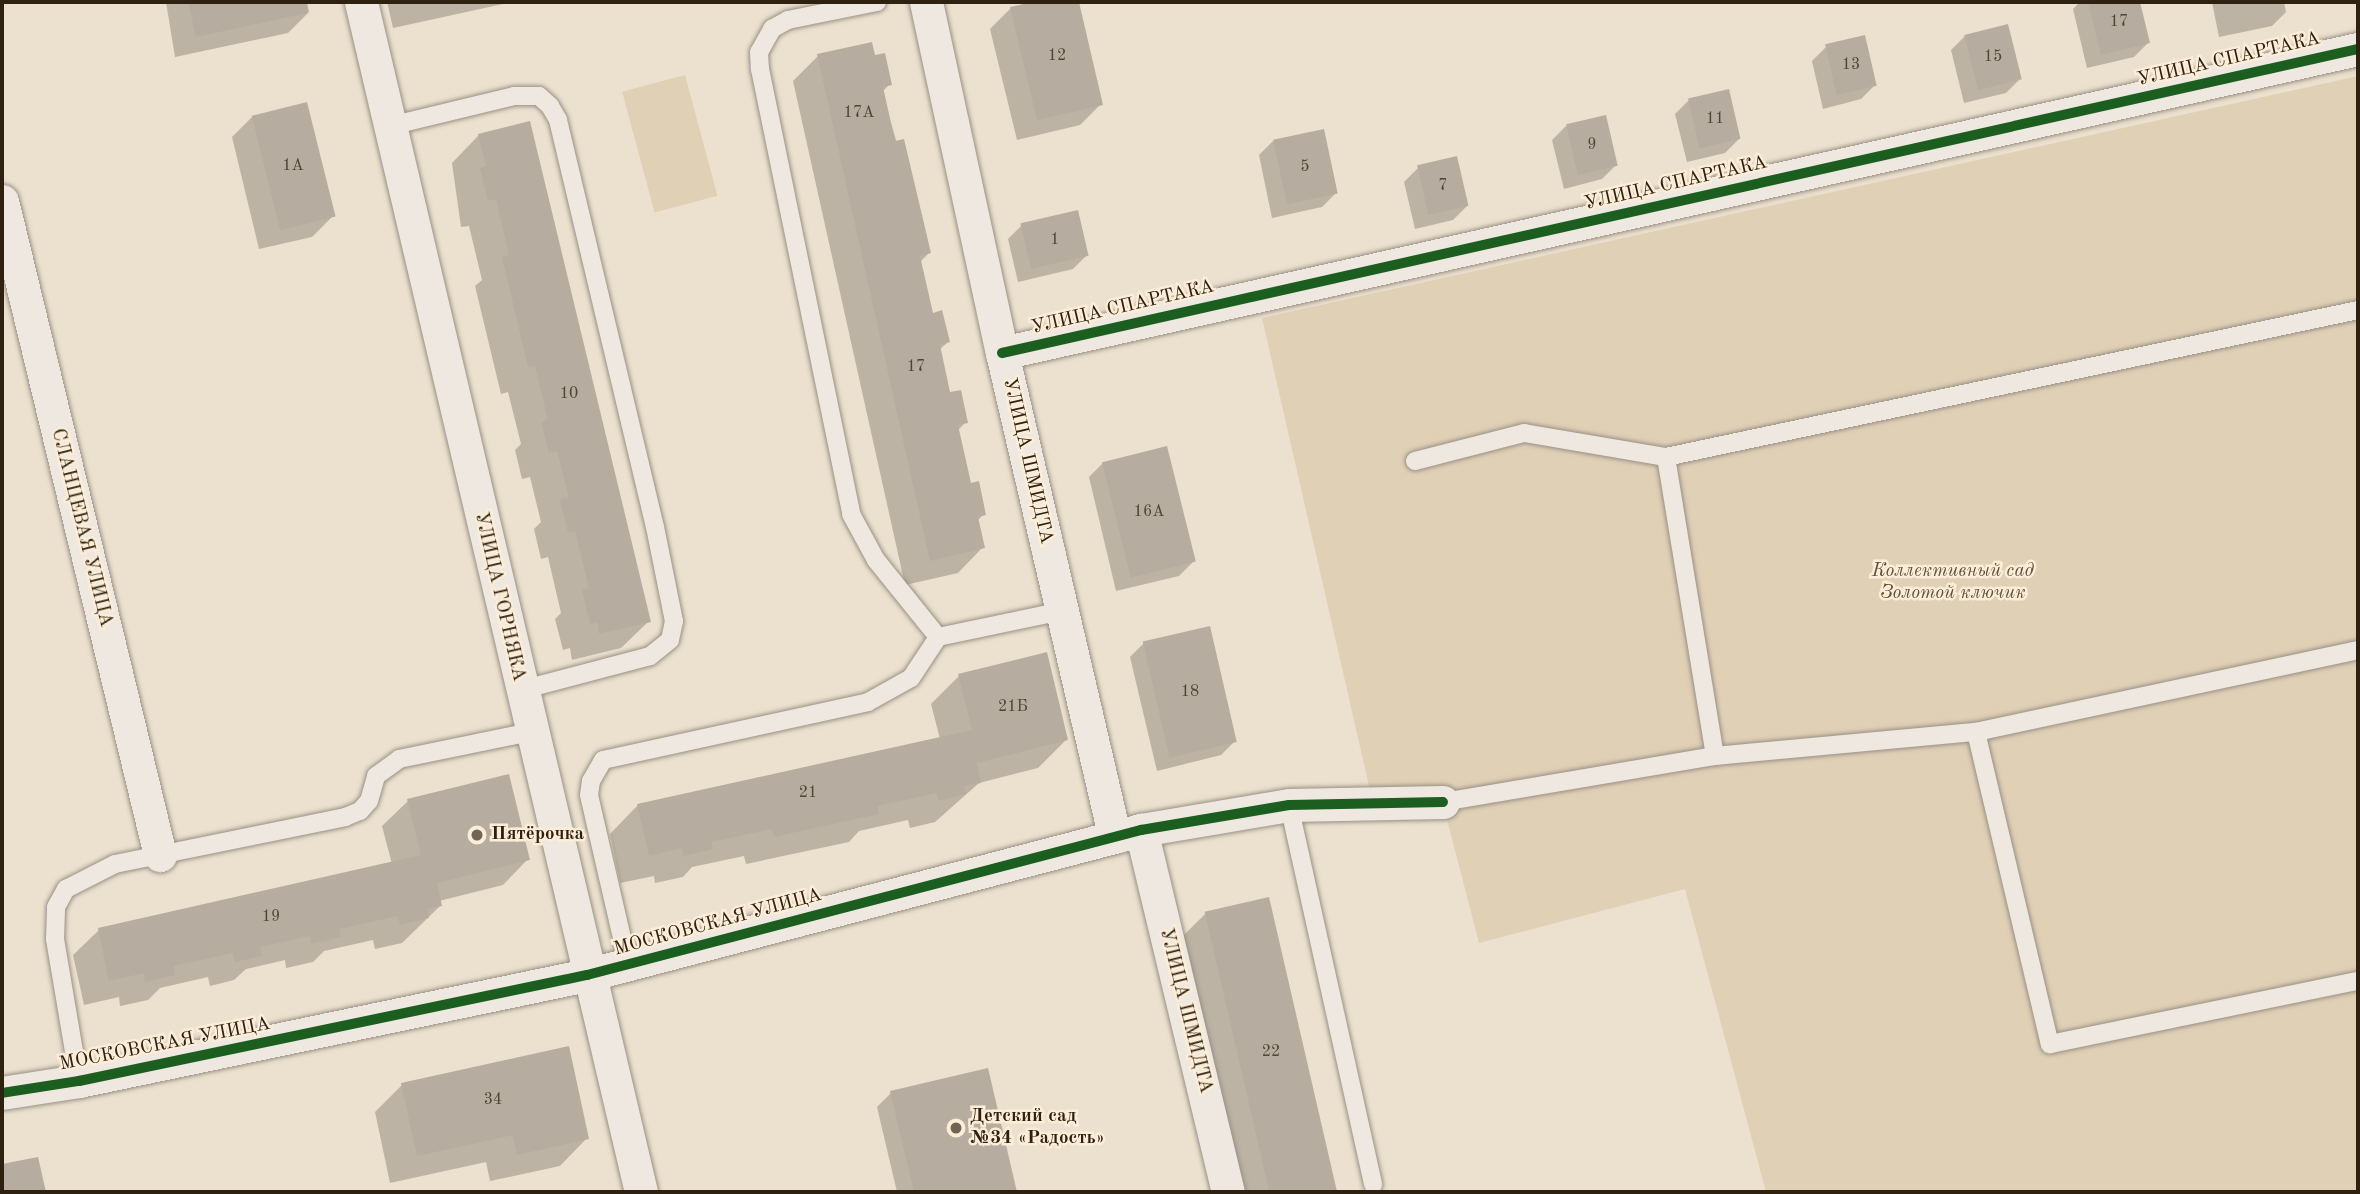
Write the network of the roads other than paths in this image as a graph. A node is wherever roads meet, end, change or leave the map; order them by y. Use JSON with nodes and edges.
{"nodes":[{"id":1,"x":361,"y":2,"type":"edge"},
{"id":2,"x":877,"y":2,"type":"edge"},
{"id":3,"x":926,"y":2,"type":"edge"},
{"id":4,"x":2358,"y":49,"type":"edge"},
{"id":5,"x":390,"y":126,"type":"junction"},
{"id":6,"x":2,"y":201,"type":"edge"},
{"id":7,"x":2358,"y":310,"type":"edge"},
{"id":8,"x":1002,"y":353,"type":"junction"},
{"id":9,"x":1666,"y":457,"type":"junction"},
{"id":10,"x":1415,"y":461,"type":"dead end"},
{"id":11,"x":1062,"y":611,"type":"junction"},
{"id":12,"x":938,"y":637,"type":"junction"},
{"id":13,"x":2358,"y":650,"type":"edge"},
{"id":14,"x":521,"y":690,"type":"junction"},
{"id":15,"x":531,"y":732,"type":"junction"},
{"id":16,"x":1976,"y":732,"type":"junction"},
{"id":17,"x":1715,"y":756,"type":"junction"},
{"id":18,"x":1443,"y":802,"type":"joint"},
{"id":19,"x":1289,"y":805,"type":"junction"},
{"id":20,"x":1128,"y":834,"type":"junction"},
{"id":21,"x":160,"y":855,"type":"junction"},
{"id":22,"x":628,"y":964,"type":"junction"},
{"id":23,"x":587,"y":975,"type":"junction"},
{"id":24,"x":2358,"y":981,"type":"edge"},
{"id":25,"x":79,"y":1081,"type":"junction"},
{"id":26,"x":2,"y":1093,"type":"edge"},
{"id":27,"x":1373,"y":1185,"type":"dead end"},
{"id":28,"x":641,"y":1192,"type":"edge"},
{"id":29,"x":1228,"y":1192,"type":"edge"}],
"edges":[{"from":1,"to":5,"type":"street","name":"УЛИЦА ГОРНЯКА"},
{"from":2,"to":12,"type":"lane"},
{"from":3,"to":8,"type":"street","name":"УЛИЦА ШМИДТА"},
{"from":4,"to":8,"type":"street","name":"УЛИЦА СПАРТАКА"},
{"from":5,"to":14,"type":"street","name":"УЛИЦА ГОРНЯКА"},
{"from":5,"to":14,"type":"lane"},
{"from":6,"to":21,"type":"street","name":"СЛАНЦЕВАЯ УЛИЦА"},
{"from":7,"to":9,"type":"lane"},
{"from":8,"to":11,"type":"street","name":"УЛИЦА ШМИДТА"},
{"from":9,"to":10,"type":"lane"},
{"from":9,"to":17,"type":"lane"},
{"from":11,"to":12,"type":"lane"},
{"from":11,"to":20,"type":"street","name":"УЛИЦА ШМИДТА"},
{"from":12,"to":22,"type":"lane"},
{"from":13,"to":16,"type":"lane"},
{"from":14,"to":15,"type":"street","name":"УЛИЦА ГОРНЯКА"},
{"from":15,"to":21,"type":"lane"},
{"from":15,"to":23,"type":"street","name":"УЛИЦА ГОРНЯКА"},
{"from":16,"to":17,"type":"lane"},
{"from":16,"to":24,"type":"lane"},
{"from":17,"to":18,"type":"lane"},
{"from":18,"to":19,"type":"street","name":"МОСКОВСКАЯ УЛИЦА"},
{"from":19,"to":20,"type":"street","name":"МОСКОВСКАЯ УЛИЦА"},
{"from":19,"to":27,"type":"lane"},
{"from":20,"to":22,"type":"street","name":"МОСКОВСКАЯ УЛИЦА"},
{"from":20,"to":29,"type":"street","name":"УЛИЦА ШМИДТА"},
{"from":21,"to":25,"type":"lane"},
{"from":22,"to":23,"type":"street","name":"МОСКОВСКАЯ УЛИЦА"},
{"from":23,"to":25,"type":"street","name":"МОСКОВСКАЯ УЛИЦА"},
{"from":23,"to":28,"type":"street","name":"УЛИЦА ГОРНЯКА"},
{"from":25,"to":26,"type":"street","name":"МОСКОВСКАЯ УЛИЦА"}]}
